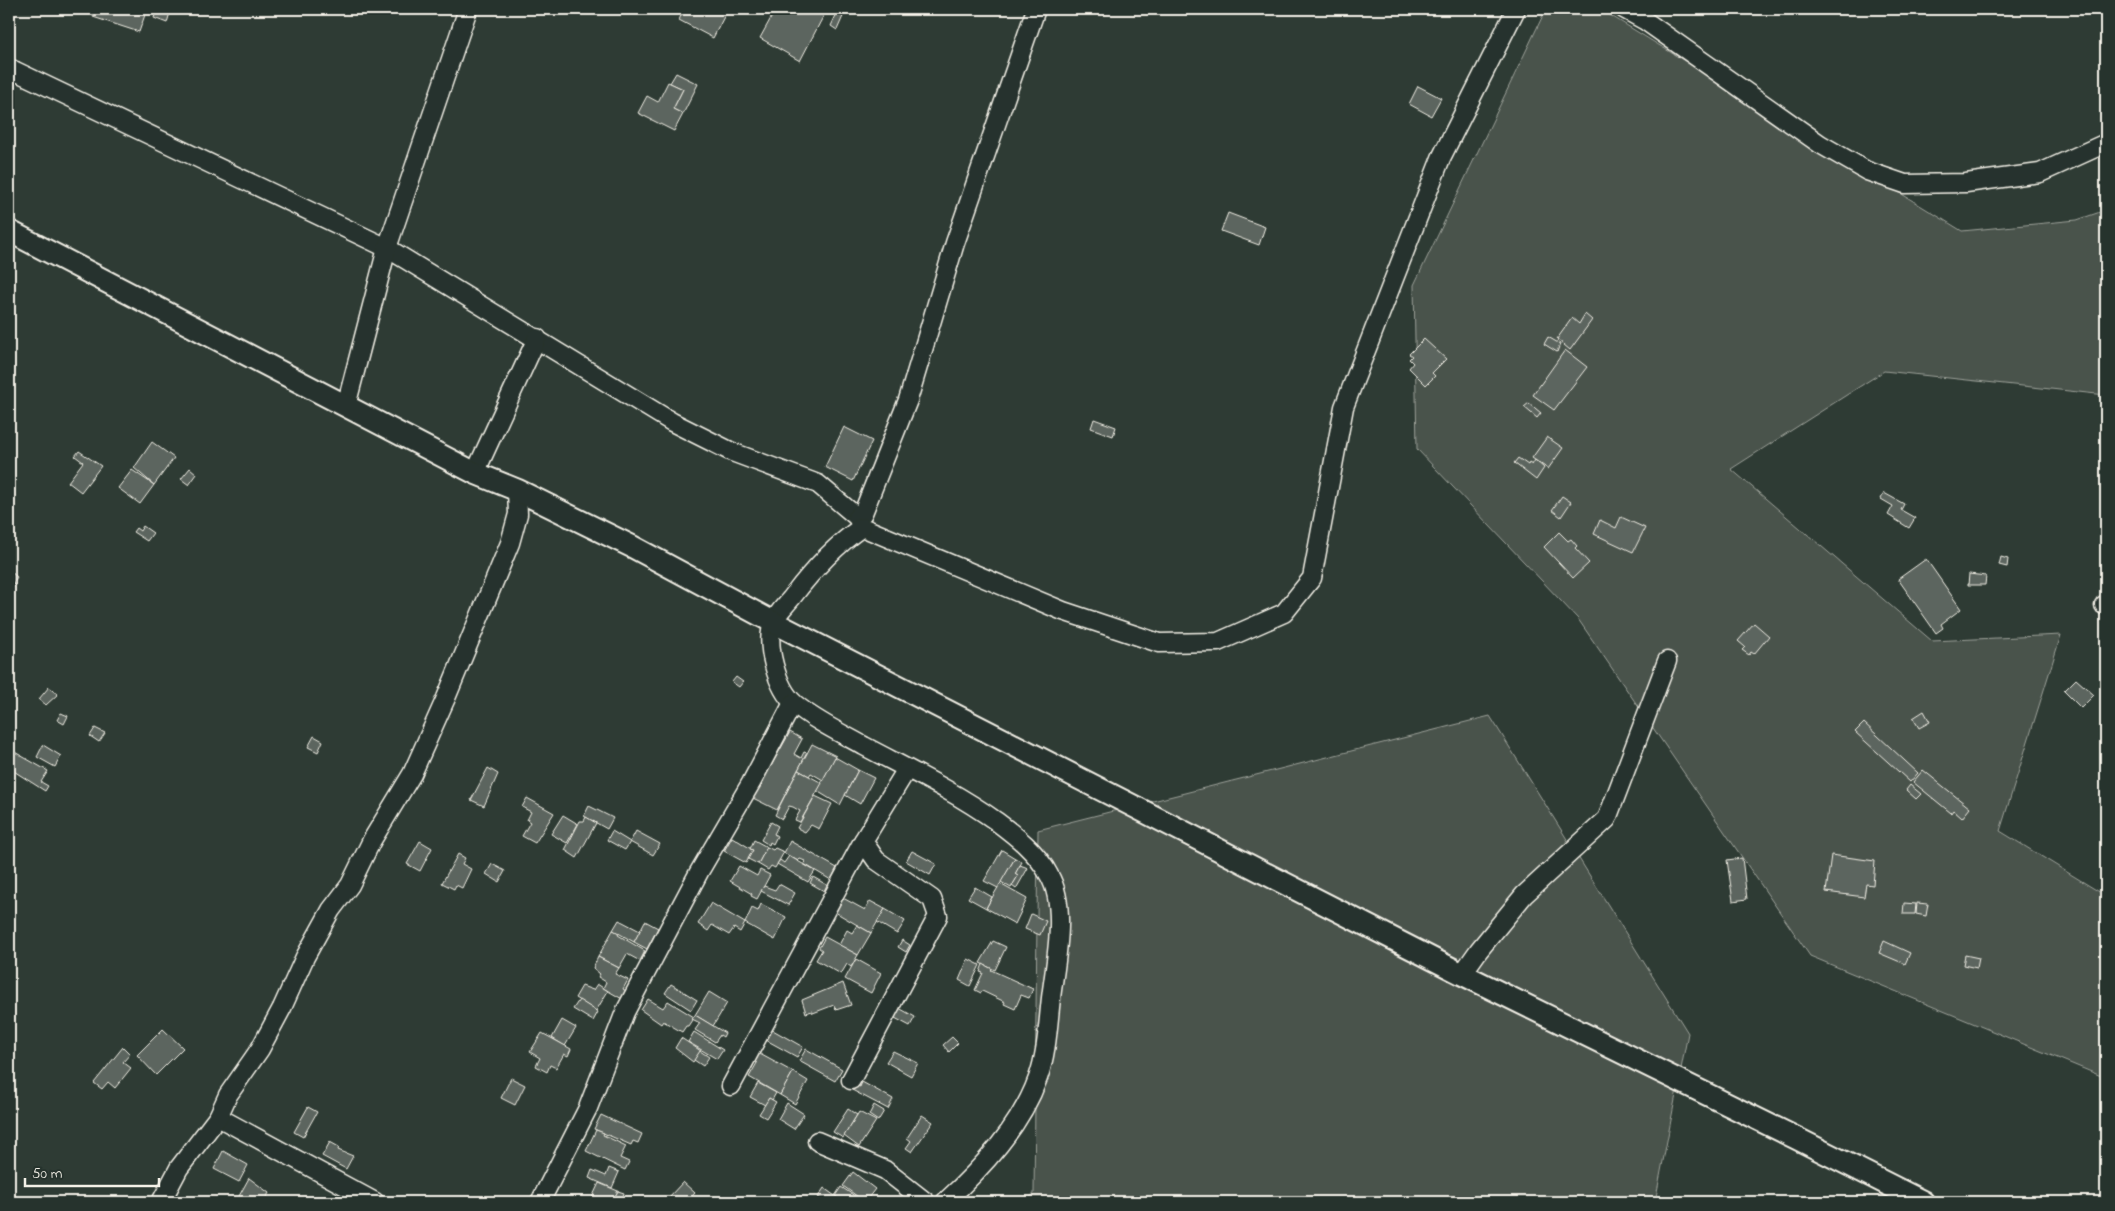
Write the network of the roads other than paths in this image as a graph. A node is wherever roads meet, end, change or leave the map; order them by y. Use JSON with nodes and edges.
{"nodes":[{"id":1,"x":468,"y":9,"type":"edge"},
{"id":2,"x":1036,"y":9,"type":"edge"},
{"id":3,"x":1516,"y":9,"type":"edge"},
{"id":4,"x":1624,"y":9,"type":"edge"},
{"id":5,"x":9,"y":68,"type":"edge"},
{"id":6,"x":2106,"y":143,"type":"edge"},
{"id":7,"x":9,"y":231,"type":"edge"},
{"id":8,"x":387,"y":248,"type":"junction"},
{"id":9,"x":536,"y":338,"type":"junction"},
{"id":10,"x":346,"y":406,"type":"junction"},
{"id":11,"x":475,"y":473,"type":"junction"},
{"id":12,"x":517,"y":490,"type":"junction"},
{"id":13,"x":859,"y":522,"type":"junction"},
{"id":14,"x":773,"y":622,"type":"junction"},
{"id":15,"x":1667,"y":661,"type":"dead end"},
{"id":16,"x":793,"y":703,"type":"junction"},
{"id":17,"x":907,"y":769,"type":"junction"},
{"id":18,"x":863,"y":841,"type":"junction"},
{"id":19,"x":1462,"y":974,"type":"junction"},
{"id":20,"x":851,"y":1080,"type":"dead end"},
{"id":21,"x":731,"y":1086,"type":"dead end"},
{"id":22,"x":218,"y":1117,"type":"junction"},
{"id":23,"x":816,"y":1141,"type":"dead end"},
{"id":24,"x":162,"y":1202,"type":"edge"},
{"id":25,"x":375,"y":1202,"type":"edge"},
{"id":26,"x":540,"y":1202,"type":"edge"},
{"id":27,"x":926,"y":1202,"type":"edge"},
{"id":28,"x":945,"y":1202,"type":"edge"},
{"id":29,"x":1923,"y":1202,"type":"edge"}],
"edges":[{"from":1,"to":8,"type":"street"},
{"from":2,"to":13,"type":"street"},
{"from":3,"to":13,"type":"street"},
{"from":4,"to":6,"type":"street"},
{"from":5,"to":8,"type":"street"},
{"from":7,"to":10,"type":"main road"},
{"from":8,"to":9,"type":"street"},
{"from":8,"to":10,"type":"street"},
{"from":9,"to":11,"type":"street"},
{"from":9,"to":13,"type":"street"},
{"from":10,"to":11,"type":"main road"},
{"from":11,"to":12,"type":"main road"},
{"from":12,"to":14,"type":"main road"},
{"from":12,"to":22,"type":"street"},
{"from":13,"to":14,"type":"street"},
{"from":14,"to":16,"type":"street"},
{"from":14,"to":19,"type":"main road"},
{"from":15,"to":19,"type":"street"},
{"from":16,"to":17,"type":"street"},
{"from":16,"to":26,"type":"street"},
{"from":17,"to":18,"type":"street"},
{"from":17,"to":28,"type":"street"},
{"from":18,"to":20,"type":"street"},
{"from":18,"to":21,"type":"street"},
{"from":19,"to":29,"type":"main road"},
{"from":22,"to":24,"type":"street"},
{"from":22,"to":25,"type":"street"},
{"from":23,"to":27,"type":"street"}]}
